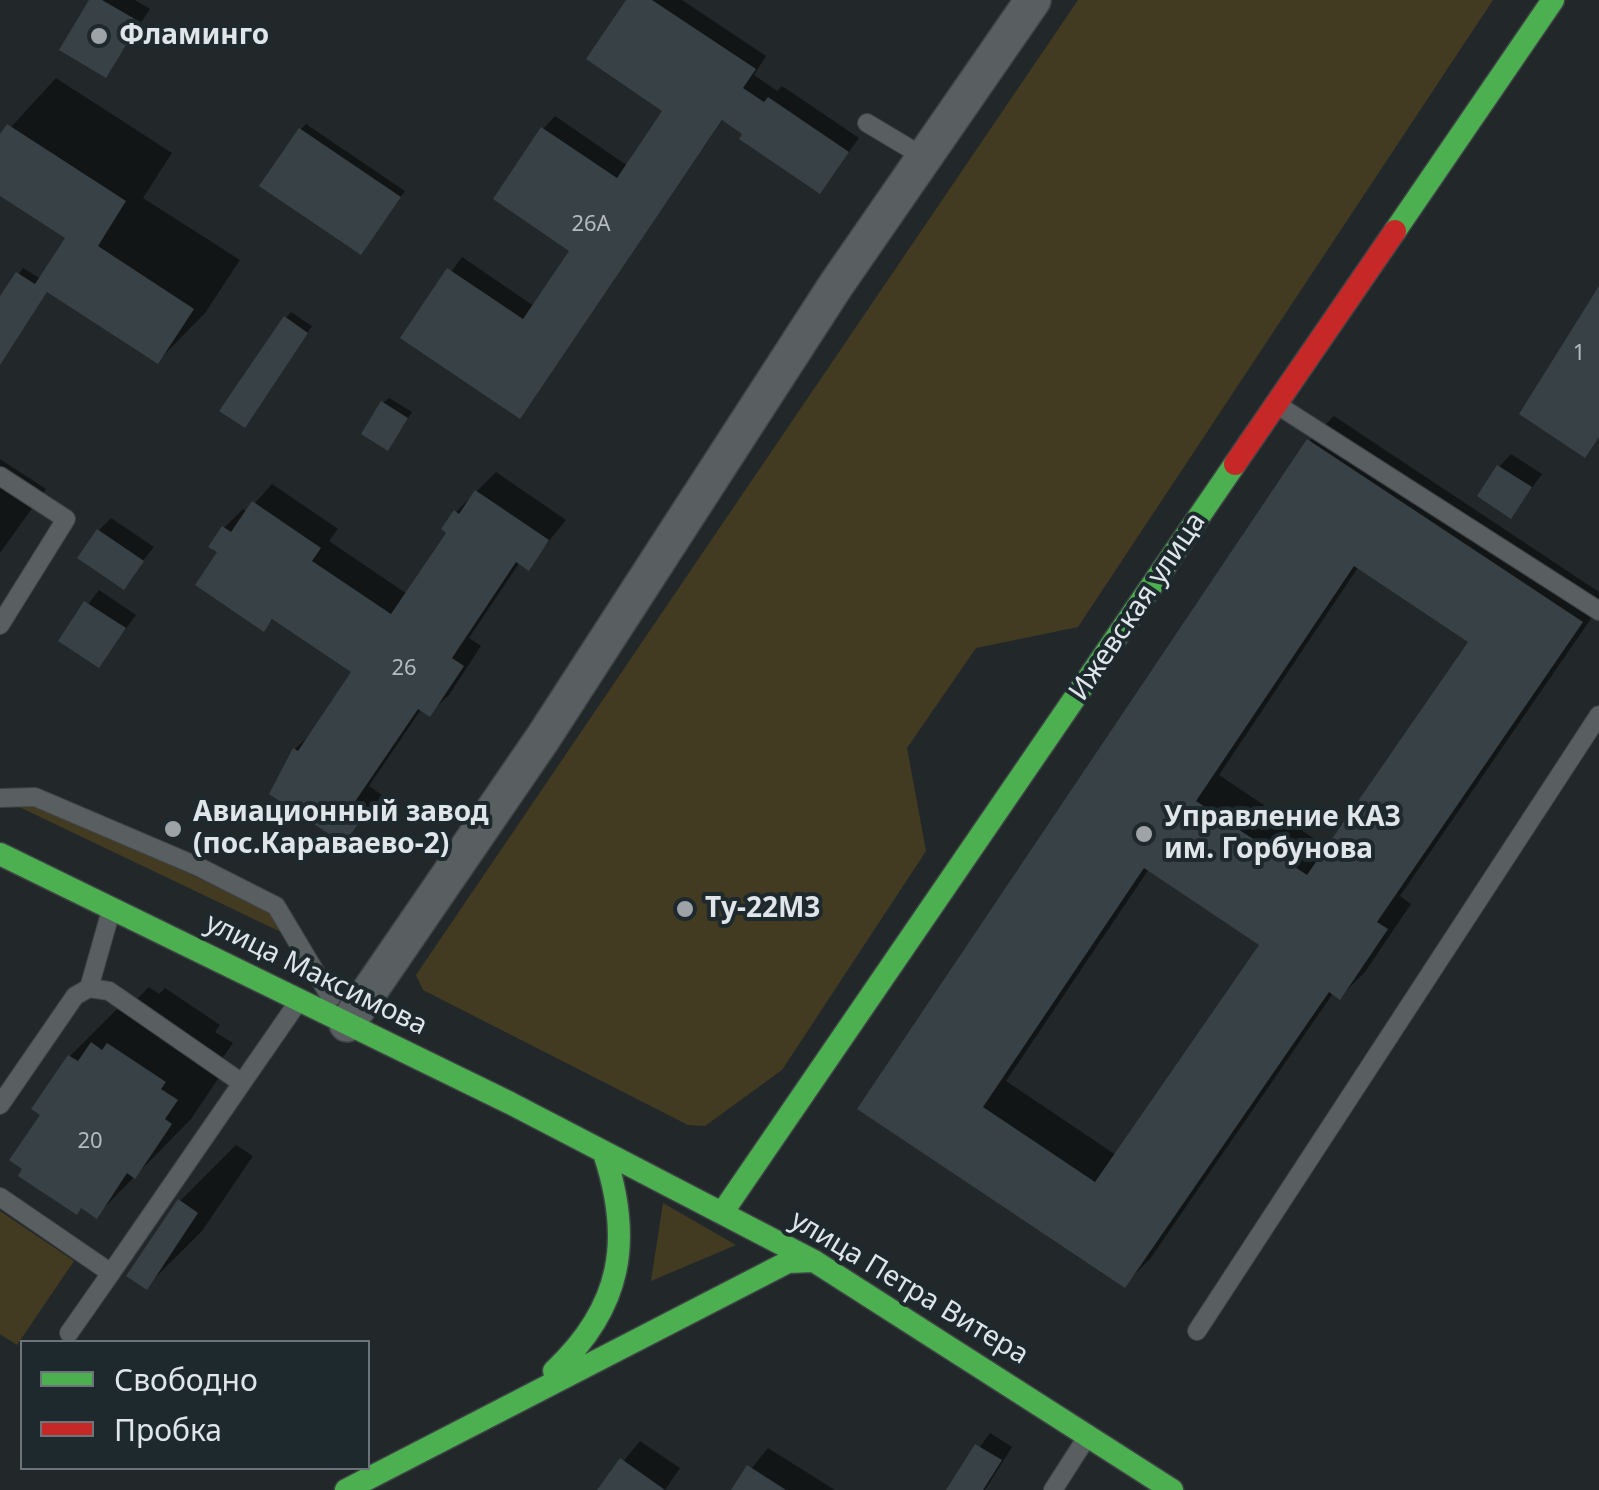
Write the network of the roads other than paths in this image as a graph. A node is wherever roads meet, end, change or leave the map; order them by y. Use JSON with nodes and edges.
{"nodes":[{"id":1,"x":1033,"y":0,"type":"edge"},
{"id":2,"x":1553,"y":0,"type":"edge"},
{"id":3,"x":866,"y":122,"type":"dead end"},
{"id":4,"x":924,"y":157,"type":"junction"},
{"id":5,"x":1276,"y":404,"type":"junction"},
{"id":6,"x":0,"y":476,"type":"edge"},
{"id":7,"x":1599,"y":610,"type":"edge"},
{"id":8,"x":0,"y":625,"type":"edge"},
{"id":9,"x":1599,"y":715,"type":"edge"},
{"id":10,"x":0,"y":798,"type":"edge"},
{"id":11,"x":6,"y":856,"type":"edge"},
{"id":12,"x":0,"y":883,"type":"edge"},
{"id":13,"x":112,"y":909,"type":"junction"},
{"id":14,"x":89,"y":988,"type":"junction"},
{"id":15,"x":299,"y":1000,"type":"junction"},
{"id":16,"x":347,"y":1024,"type":"junction"},
{"id":17,"x":242,"y":1082,"type":"junction"},
{"id":18,"x":0,"y":1106,"type":"edge"},
{"id":19,"x":604,"y":1153,"type":"junction"},
{"id":20,"x":0,"y":1197,"type":"edge"},
{"id":21,"x":722,"y":1213,"type":"junction"},
{"id":22,"x":814,"y":1261,"type":"junction"},
{"id":23,"x":111,"y":1273,"type":"junction"},
{"id":24,"x":1197,"y":1331,"type":"dead end"},
{"id":25,"x":69,"y":1334,"type":"dead end"},
{"id":26,"x":516,"y":1400,"type":"junction"},
{"id":27,"x":1088,"y":1434,"type":"junction"},
{"id":28,"x":346,"y":1490,"type":"edge"},
{"id":29,"x":1053,"y":1490,"type":"edge"},
{"id":30,"x":1172,"y":1490,"type":"edge"}],
"edges":[{"from":1,"to":4,"type":"street"},
{"from":2,"to":5,"type":"main road","name":"Ижевская улица"},
{"from":3,"to":4,"type":"lane"},
{"from":4,"to":16,"type":"street"},
{"from":5,"to":7,"type":"lane"},
{"from":5,"to":21,"type":"main road","name":"Ижевская улица"},
{"from":6,"to":8,"type":"lane"},
{"from":9,"to":24,"type":"lane"},
{"from":10,"to":16,"type":"lane"},
{"from":11,"to":12,"type":"lane"},
{"from":11,"to":13,"type":"main road","name":"улица Максимова"},
{"from":13,"to":14,"type":"lane"},
{"from":13,"to":15,"type":"main road","name":"улица Максимова"},
{"from":14,"to":17,"type":"lane"},
{"from":14,"to":18,"type":"lane"},
{"from":15,"to":16,"type":"main road","name":"улица Максимова"},
{"from":15,"to":17,"type":"lane"},
{"from":16,"to":19,"type":"main road","name":"улица Максимова"},
{"from":17,"to":23,"type":"lane"},
{"from":19,"to":21,"type":"main road","name":"улица Петра Витера"},
{"from":19,"to":26,"type":"main road"},
{"from":20,"to":23,"type":"lane"},
{"from":21,"to":22,"type":"main road","name":"улица Петра Витера"},
{"from":22,"to":26,"type":"main road"},
{"from":22,"to":27,"type":"main road","name":"улица Петра Витера"},
{"from":23,"to":25,"type":"lane"},
{"from":26,"to":28,"type":"main road"},
{"from":27,"to":29,"type":"lane"},
{"from":27,"to":30,"type":"main road","name":"улица Петра Витера"}]}
